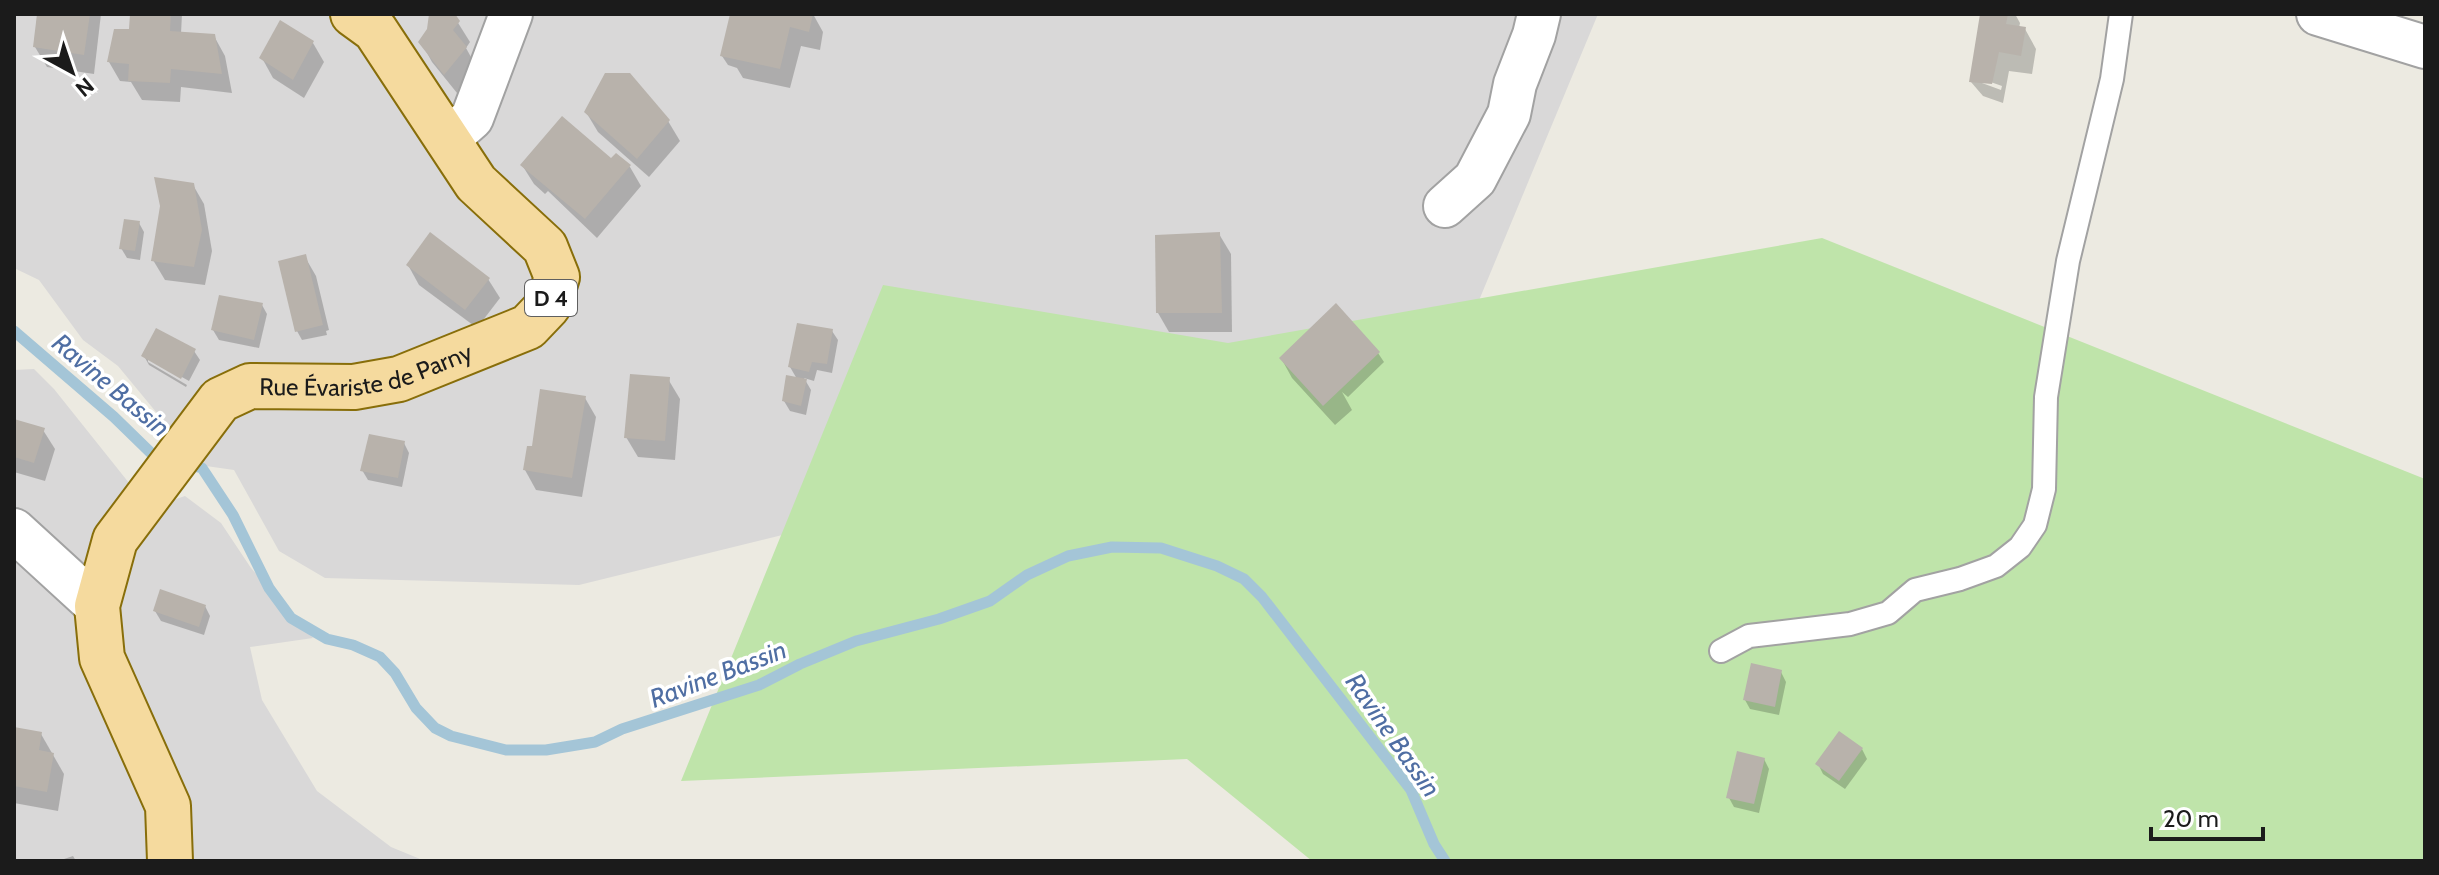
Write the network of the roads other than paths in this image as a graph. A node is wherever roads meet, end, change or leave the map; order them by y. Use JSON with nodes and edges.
{"nodes":[{"id":1,"x":353,"y":14,"type":"edge"},
{"id":2,"x":511,"y":14,"type":"edge"},
{"id":3,"x":1539,"y":14,"type":"edge"},
{"id":4,"x":2121,"y":14,"type":"edge"},
{"id":5,"x":2318,"y":14,"type":"edge"},
{"id":6,"x":2425,"y":47,"type":"edge"},
{"id":7,"x":447,"y":140,"type":"junction"},
{"id":8,"x":1445,"y":206,"type":"dead end"},
{"id":9,"x":14,"y":530,"type":"edge"},
{"id":10,"x":97,"y":606,"type":"junction"},
{"id":11,"x":1721,"y":651,"type":"dead end"},
{"id":12,"x":170,"y":861,"type":"edge"}],
"edges":[{"from":1,"to":7,"type":"main road","name":"Rue Évariste de Parny","number":"D 4"},
{"from":2,"to":7,"type":"street"},
{"from":3,"to":8,"type":"street"},
{"from":4,"to":11,"type":"lane"},
{"from":5,"to":6,"type":"street"},
{"from":7,"to":10,"type":"main road","name":"Rue Évariste de Parny","number":"D 4"},
{"from":9,"to":10,"type":"street"},
{"from":10,"to":12,"type":"main road","name":"Rue Évariste de Parny","number":"D 4"}]}
